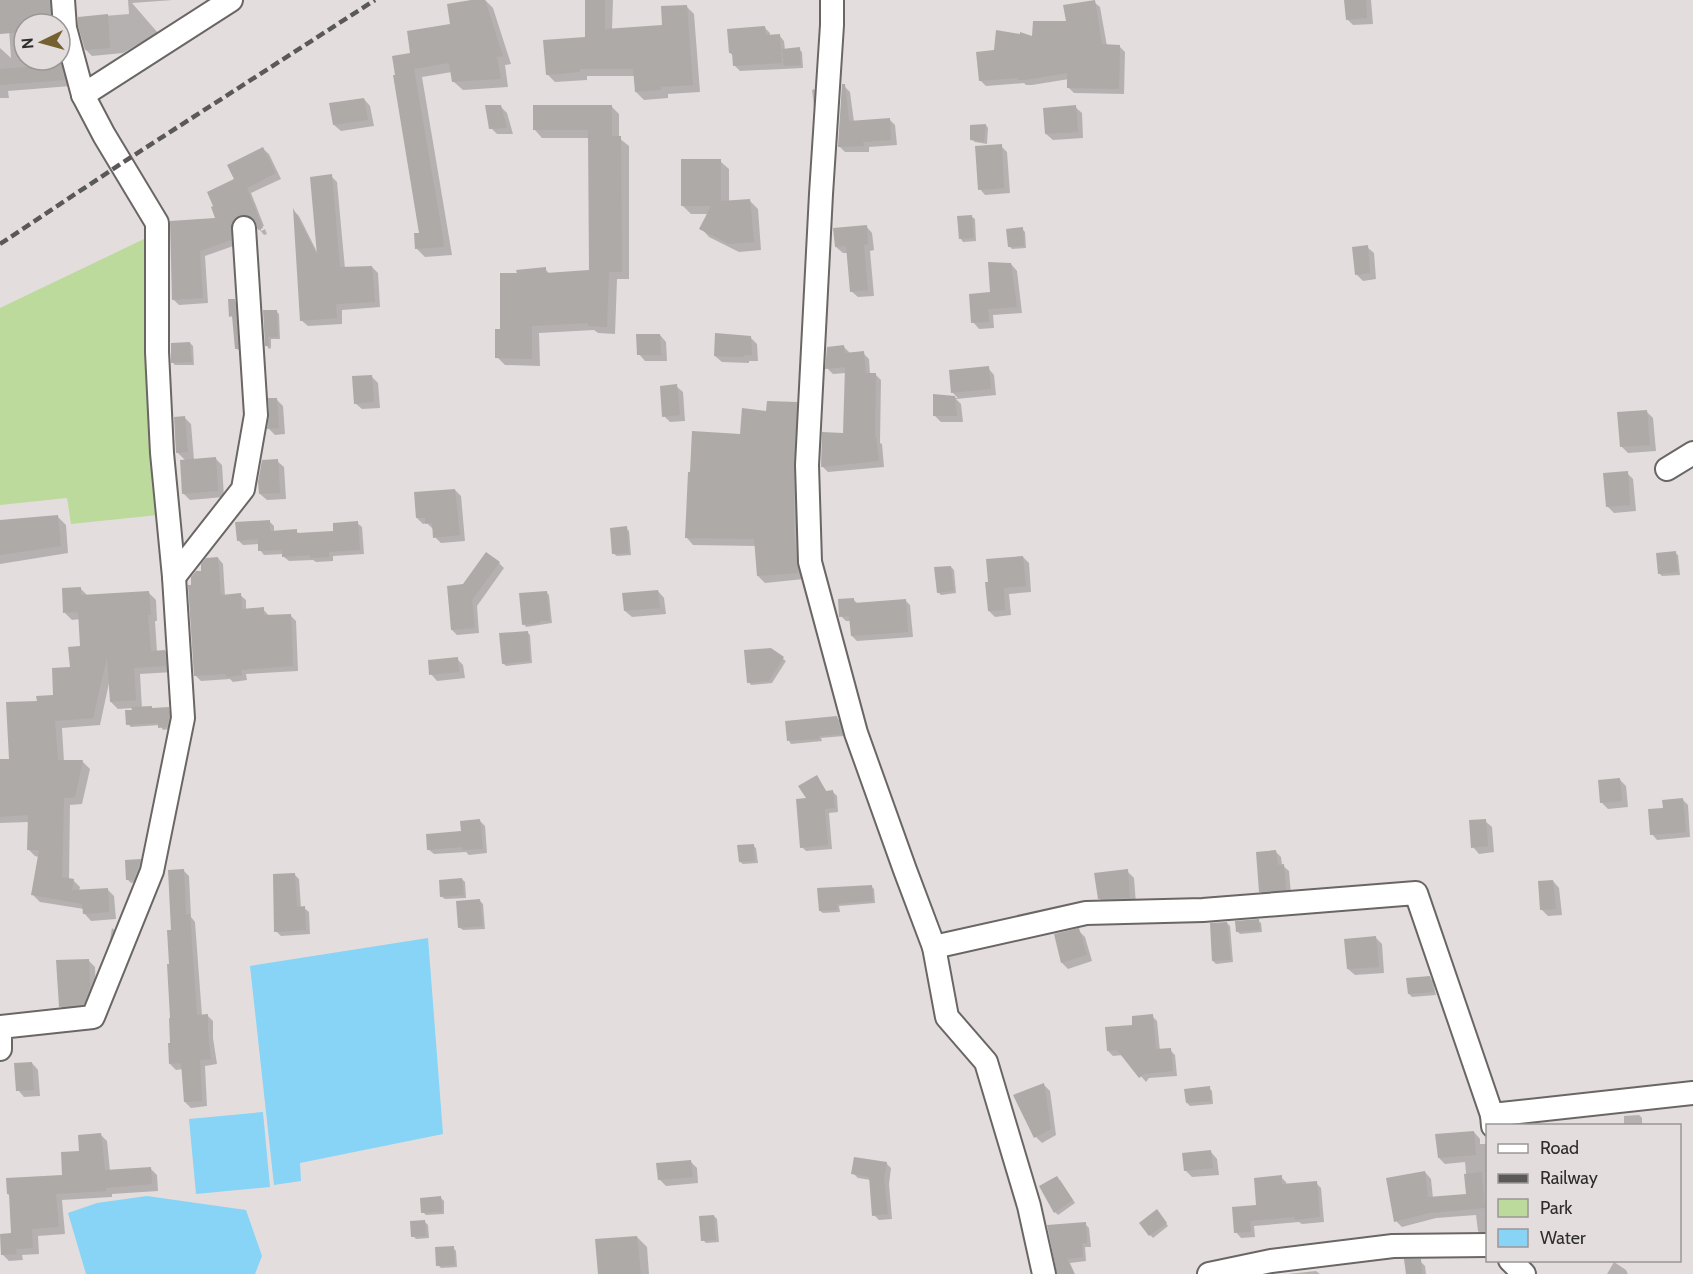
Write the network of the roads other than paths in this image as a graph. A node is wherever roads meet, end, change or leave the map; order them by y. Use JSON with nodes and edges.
{"nodes":[{"id":1,"x":63,"y":0,"type":"edge"},
{"id":2,"x":231,"y":0,"type":"edge"},
{"id":3,"x":832,"y":0,"type":"edge"},
{"id":4,"x":83,"y":96,"type":"junction"},
{"id":5,"x":244,"y":228,"type":"dead end"},
{"id":6,"x":1693,"y":453,"type":"edge"},
{"id":7,"x":1667,"y":469,"type":"dead end"},
{"id":8,"x":174,"y":577,"type":"junction"},
{"id":9,"x":934,"y":947,"type":"junction"},
{"id":10,"x":0,"y":1049,"type":"edge"},
{"id":11,"x":1693,"y":1093,"type":"edge"},
{"id":12,"x":1492,"y":1120,"type":"edge"},
{"id":13,"x":1486,"y":1245,"type":"edge"},
{"id":14,"x":1512,"y":1262,"type":"edge"},
{"id":15,"x":1044,"y":1274,"type":"edge"},
{"id":16,"x":1209,"y":1274,"type":"edge"},
{"id":17,"x":1524,"y":1274,"type":"edge"}],
"edges":[{"from":1,"to":4,"type":"street"},
{"from":2,"to":4,"type":"street"},
{"from":3,"to":9,"type":"street"},
{"from":4,"to":8,"type":"street"},
{"from":5,"to":8,"type":"street"},
{"from":6,"to":7,"type":"street"},
{"from":8,"to":10,"type":"street"},
{"from":9,"to":12,"type":"street"},
{"from":9,"to":15,"type":"street"},
{"from":11,"to":12,"type":"street"},
{"from":13,"to":16,"type":"street"},
{"from":14,"to":17,"type":"street"}]}
